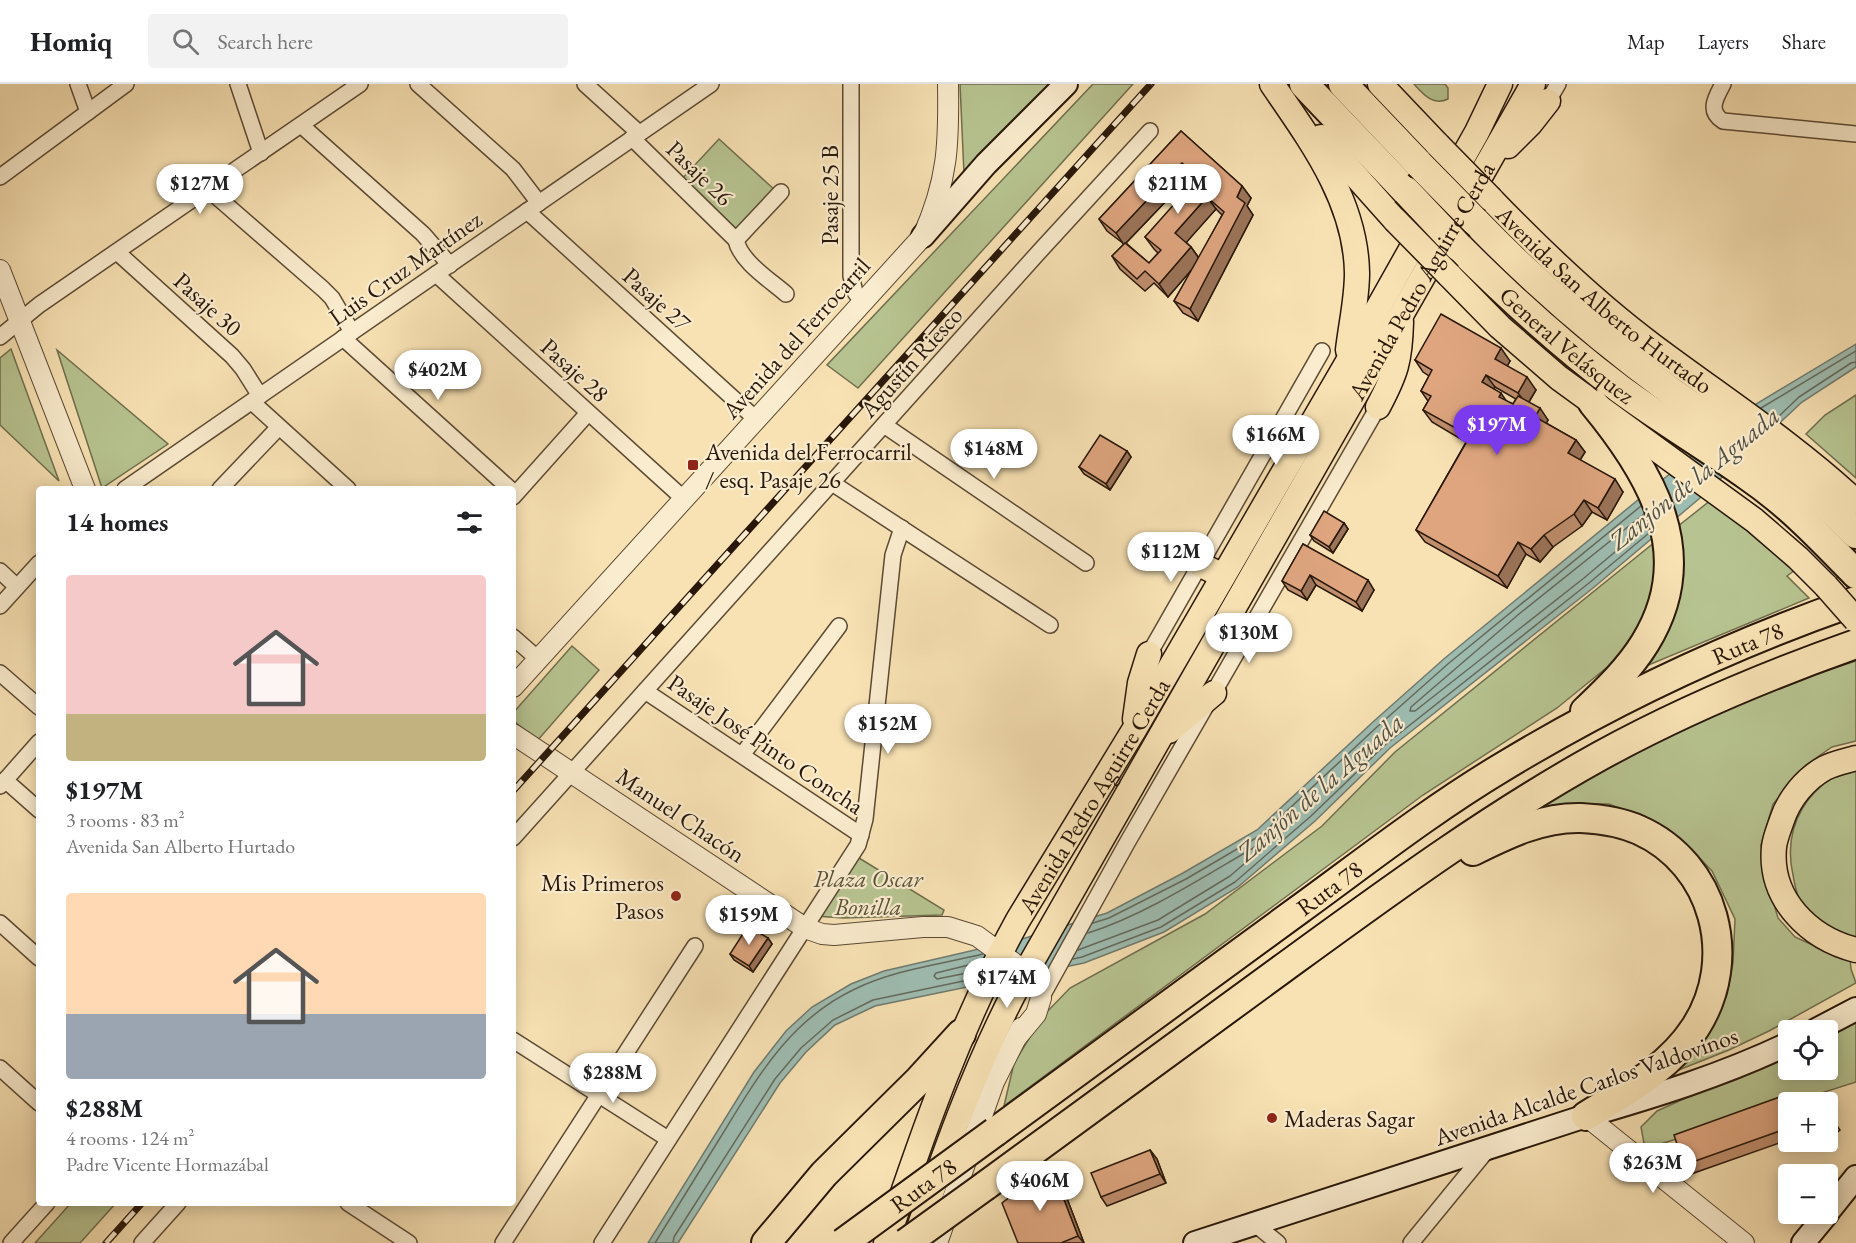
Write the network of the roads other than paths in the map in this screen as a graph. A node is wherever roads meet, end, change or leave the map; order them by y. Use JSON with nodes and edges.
{"nodes":[{"id":1,"x":78,"y":84,"type":"edge"},
{"id":2,"x":126,"y":84,"type":"edge"},
{"id":3,"x":238,"y":84,"type":"edge"},
{"id":4,"x":360,"y":84,"type":"edge"},
{"id":5,"x":418,"y":84,"type":"edge"},
{"id":6,"x":585,"y":84,"type":"edge"},
{"id":7,"x":711,"y":84,"type":"edge"},
{"id":8,"x":851,"y":84,"type":"edge"},
{"id":9,"x":948,"y":84,"type":"edge"},
{"id":10,"x":1066,"y":84,"type":"edge"},
{"id":11,"x":1272,"y":84,"type":"edge"},
{"id":12,"x":1304,"y":84,"type":"edge"},
{"id":13,"x":1343,"y":84,"type":"edge"},
{"id":14,"x":1380,"y":84,"type":"edge"},
{"id":15,"x":1500,"y":84,"type":"edge"},
{"id":16,"x":1724,"y":84,"type":"edge"},
{"id":17,"x":1546,"y":90,"type":"edge"},
{"id":18,"x":88,"y":112,"type":"junction"},
{"id":19,"x":301,"y":125,"type":"junction"},
{"id":20,"x":1150,"y":131,"type":"dead end"},
{"id":21,"x":1856,"y":134,"type":"edge"},
{"id":22,"x":636,"y":136,"type":"junction"},
{"id":23,"x":261,"y":153,"type":"junction"},
{"id":24,"x":1429,"y":154,"type":"junction"},
{"id":25,"x":0,"y":177,"type":"edge"},
{"id":26,"x":208,"y":189,"type":"junction"},
{"id":27,"x":781,"y":192,"type":"dead end"},
{"id":28,"x":533,"y":207,"type":"junction"},
{"id":29,"x":1483,"y":210,"type":"junction"},
{"id":30,"x":922,"y":236,"type":"junction"},
{"id":31,"x":736,"y":240,"type":"junction"},
{"id":32,"x":117,"y":252,"type":"junction"},
{"id":33,"x":450,"y":264,"type":"junction"},
{"id":34,"x":0,"y":270,"type":"edge"},
{"id":35,"x":436,"y":274,"type":"junction"},
{"id":36,"x":786,"y":294,"type":"dead end"},
{"id":37,"x":863,"y":303,"type":"junction"},
{"id":38,"x":1401,"y":316,"type":"junction"},
{"id":39,"x":20,"y":319,"type":"junction"},
{"id":40,"x":348,"y":335,"type":"junction"},
{"id":41,"x":0,"y":337,"type":"edge"},
{"id":42,"x":1322,"y":351,"type":"dead end"},
{"id":43,"x":1346,"y":365,"type":"junction"},
{"id":44,"x":256,"y":399,"type":"junction"},
{"id":45,"x":1593,"y":403,"type":"junction"},
{"id":46,"x":1378,"y":407,"type":"joint"},
{"id":47,"x":588,"y":413,"type":"junction"},
{"id":48,"x":757,"y":420,"type":"junction"},
{"id":49,"x":884,"y":425,"type":"junction"},
{"id":50,"x":279,"y":427,"type":"junction"},
{"id":51,"x":1770,"y":461,"type":"junction"},
{"id":52,"x":832,"y":483,"type":"junction"},
{"id":53,"x":84,"y":486,"type":"edge"},
{"id":54,"x":129,"y":486,"type":"edge"},
{"id":55,"x":223,"y":486,"type":"edge"},
{"id":56,"x":345,"y":486,"type":"edge"},
{"id":57,"x":506,"y":486,"type":"edge"},
{"id":58,"x":516,"y":490,"type":"edge"},
{"id":59,"x":684,"y":499,"type":"junction"},
{"id":60,"x":1856,"y":502,"type":"edge"},
{"id":61,"x":902,"y":528,"type":"junction"},
{"id":62,"x":1856,"y":534,"type":"edge"},
{"id":63,"x":1086,"y":563,"type":"dead end"},
{"id":64,"x":1201,"y":565,"type":"junction"},
{"id":65,"x":36,"y":566,"type":"edge"},
{"id":66,"x":0,"y":571,"type":"edge"},
{"id":67,"x":1856,"y":574,"type":"edge"},
{"id":68,"x":1223,"y":576,"type":"junction"},
{"id":69,"x":17,"y":587,"type":"junction"},
{"id":70,"x":1856,"y":601,"type":"edge"},
{"id":71,"x":0,"y":606,"type":"edge"},
{"id":72,"x":1856,"y":620,"type":"edge"},
{"id":73,"x":1050,"y":625,"type":"dead end"},
{"id":74,"x":839,"y":626,"type":"dead end"},
{"id":75,"x":516,"y":640,"type":"edge"},
{"id":76,"x":1856,"y":644,"type":"edge"},
{"id":77,"x":1149,"y":654,"type":"joint"},
{"id":78,"x":538,"y":659,"type":"junction"},
{"id":79,"x":0,"y":673,"type":"edge"},
{"id":80,"x":516,"y":684,"type":"edge"},
{"id":81,"x":645,"y":691,"type":"junction"},
{"id":82,"x":1214,"y":693,"type":"junction"},
{"id":83,"x":36,"y":704,"type":"edge"},
{"id":84,"x":1134,"y":730,"type":"junction"},
{"id":85,"x":1556,"y":735,"type":"junction"},
{"id":86,"x":516,"y":736,"type":"edge"},
{"id":87,"x":1156,"y":743,"type":"junction"},
{"id":88,"x":36,"y":745,"type":"edge"},
{"id":89,"x":742,"y":755,"type":"junction"},
{"id":90,"x":1856,"y":758,"type":"edge"},
{"id":91,"x":571,"y":773,"type":"junction"},
{"id":92,"x":3,"y":783,"type":"edge"},
{"id":93,"x":36,"y":808,"type":"edge"},
{"id":94,"x":516,"y":835,"type":"edge"},
{"id":95,"x":861,"y":835,"type":"junction"},
{"id":96,"x":1390,"y":891,"type":"junction"},
{"id":97,"x":0,"y":923,"type":"edge"},
{"id":98,"x":805,"y":928,"type":"junction"},
{"id":99,"x":695,"y":946,"type":"dead end"},
{"id":100,"x":1856,"y":951,"type":"edge"},
{"id":101,"x":1000,"y":952,"type":"junction"},
{"id":102,"x":36,"y":955,"type":"edge"},
{"id":103,"x":1033,"y":987,"type":"junction"},
{"id":104,"x":1856,"y":1009,"type":"edge"},
{"id":105,"x":1835,"y":1020,"type":"edge"},
{"id":106,"x":962,"y":1034,"type":"junction"},
{"id":107,"x":516,"y":1042,"type":"edge"},
{"id":108,"x":1778,"y":1048,"type":"edge"},
{"id":109,"x":0,"y":1068,"type":"edge"},
{"id":110,"x":599,"y":1095,"type":"junction"},
{"id":111,"x":36,"y":1100,"type":"edge"},
{"id":112,"x":1586,"y":1116,"type":"junction"},
{"id":113,"x":668,"y":1139,"type":"junction"},
{"id":114,"x":1488,"y":1149,"type":"junction"},
{"id":115,"x":1856,"y":1177,"type":"edge"},
{"id":116,"x":1838,"y":1199,"type":"edge"},
{"id":117,"x":44,"y":1206,"type":"edge"},
{"id":118,"x":175,"y":1206,"type":"edge"},
{"id":119,"x":353,"y":1206,"type":"edge"},
{"id":120,"x":1255,"y":1224,"type":"junction"},
{"id":121,"x":1818,"y":1224,"type":"edge"},
{"id":122,"x":11,"y":1243,"type":"edge"},
{"id":123,"x":142,"y":1243,"type":"edge"},
{"id":124,"x":409,"y":1243,"type":"edge"},
{"id":125,"x":503,"y":1243,"type":"edge"},
{"id":126,"x":602,"y":1243,"type":"edge"},
{"id":127,"x":766,"y":1243,"type":"edge"},
{"id":128,"x":843,"y":1243,"type":"edge"},
{"id":129,"x":886,"y":1243,"type":"edge"},
{"id":130,"x":906,"y":1243,"type":"edge"},
{"id":131,"x":914,"y":1243,"type":"edge"},
{"id":132,"x":937,"y":1243,"type":"edge"},
{"id":133,"x":1195,"y":1243,"type":"edge"},
{"id":134,"x":1278,"y":1243,"type":"edge"},
{"id":135,"x":1411,"y":1243,"type":"edge"},
{"id":136,"x":1744,"y":1243,"type":"edge"},
{"id":137,"x":1803,"y":1243,"type":"edge"}],
"edges":[{"from":1,"to":18,"type":"street"},
{"from":2,"to":18,"type":"street"},
{"from":3,"to":23,"type":"street"},
{"from":4,"to":19,"type":"street"},
{"from":5,"to":28,"type":"street","name":"Pasaje 27"},
{"from":6,"to":22,"type":"street","name":"Pasaje 26"},
{"from":7,"to":22,"type":"street","name":"Luis Cruz Martínez"},
{"from":8,"to":37,"type":"street","name":"Pasaje 25 B"},
{"from":9,"to":30,"type":"street"},
{"from":10,"to":30,"type":"main road"},
{"from":11,"to":43,"type":"main road"},
{"from":11,"to":45,"type":"main road","bridge":true},
{"from":12,"to":51,"type":"highway","name":"General Velásquez","bridge":true},
{"from":13,"to":24,"type":"highway","name":"General Velásquez"},
{"from":14,"to":24,"type":"main road"},
{"from":15,"to":43,"type":"main road","name":"Avenida Pedro Aguirre Cerda"},
{"from":16,"to":21,"type":"street"},
{"from":17,"to":38,"type":"main road","name":"Avenida Pedro Aguirre Cerda"},
{"from":18,"to":25,"type":"street"},
{"from":19,"to":23,"type":"street"},
{"from":19,"to":33,"type":"street"},
{"from":20,"to":49,"type":"street","name":"Agustín Riesco"},
{"from":22,"to":28,"type":"street","name":"Luis Cruz Martínez"},
{"from":22,"to":31,"type":"street","name":"Pasaje 26"},
{"from":23,"to":26,"type":"street"},
{"from":24,"to":29,"type":"highway","name":"General Velásquez","bridge":true},
{"from":26,"to":32,"type":"street"},
{"from":26,"to":40,"type":"street"},
{"from":27,"to":31,"type":"street","name":"Pasaje 26"},
{"from":28,"to":33,"type":"street","name":"Luis Cruz Martínez"},
{"from":28,"to":48,"type":"street","name":"Pasaje 27"},
{"from":29,"to":51,"type":"highway","name":"General Velásquez"},
{"from":29,"to":51,"type":"main road","name":"Avenida San Alberto Hurtado"},
{"from":30,"to":37,"type":"street","name":"Avenida del Ferrocarril"},
{"from":31,"to":36,"type":"street","name":"Pasaje 26"},
{"from":32,"to":39,"type":"street"},
{"from":32,"to":44,"type":"street","name":"Pasaje 30"},
{"from":33,"to":35,"type":"street","name":"Luis Cruz Martínez"},
{"from":34,"to":39,"type":"street"},
{"from":35,"to":40,"type":"street","name":"Luis Cruz Martínez"},
{"from":35,"to":47,"type":"street","name":"Pasaje 28"},
{"from":37,"to":48,"type":"street","name":"Avenida del Ferrocarril"},
{"from":38,"to":46,"type":"main road"},
{"from":38,"to":87,"type":"main road","name":"Avenida Pedro Aguirre Cerda"},
{"from":39,"to":41,"type":"street"},
{"from":39,"to":53,"type":"street"},
{"from":40,"to":44,"type":"street","name":"Luis Cruz Martínez"},
{"from":40,"to":57,"type":"street"},
{"from":42,"to":64,"type":"street","name":"Avenida Pedro Aguirre Cerda"},
{"from":43,"to":68,"type":"main road","name":"Avenida Pedro Aguirre Cerda"},
{"from":44,"to":50,"type":"street","name":"Pasaje 30"},
{"from":44,"to":54,"type":"street","name":"Luis Cruz Martínez"},
{"from":45,"to":72,"type":"main road","bridge":true},
{"from":45,"to":85,"type":"highway"},
{"from":46,"to":82,"type":"street","name":"Avenida Pedro Aguirre Cerda"},
{"from":47,"to":58,"type":"street"},
{"from":47,"to":59,"type":"street","name":"Pasaje 28"},
{"from":48,"to":59,"type":"street","name":"Avenida del Ferrocarril"},
{"from":49,"to":52,"type":"street","name":"Agustín Riesco"},
{"from":49,"to":63,"type":"street"},
{"from":50,"to":55,"type":"street"},
{"from":50,"to":56,"type":"street","name":"Pasaje 30"},
{"from":51,"to":60,"type":"main road","name":"Avenida San Alberto Hurtado"},
{"from":51,"to":62,"type":"highway","name":"General Velásquez"},
{"from":51,"to":67,"type":"highway","name":"General Velásquez"},
{"from":52,"to":61,"type":"street"},
{"from":52,"to":81,"type":"street","name":"Agustín Riesco"},
{"from":59,"to":78,"type":"street","name":"Avenida del Ferrocarril"},
{"from":61,"to":73,"type":"street"},
{"from":61,"to":95,"type":"street"},
{"from":64,"to":68,"type":"main road"},
{"from":64,"to":77,"type":"street","name":"Avenida Pedro Aguirre Cerda"},
{"from":65,"to":69,"type":"street"},
{"from":66,"to":69,"type":"street"},
{"from":68,"to":84,"type":"main road","name":"Avenida Pedro Aguirre Cerda"},
{"from":69,"to":71,"type":"street"},
{"from":70,"to":85,"type":"highway","name":"Ruta 78"},
{"from":74,"to":89,"type":"street"},
{"from":75,"to":78,"type":"street"},
{"from":76,"to":96,"type":"highway","name":"Ruta 78"},
{"from":77,"to":84,"type":"main road"},
{"from":78,"to":80,"type":"street","name":"Avenida del Ferrocarril"},
{"from":79,"to":83,"type":"street"},
{"from":81,"to":89,"type":"street","name":"Pasaje José Pinto Concha"},
{"from":81,"to":91,"type":"street","name":"Agustín Riesco"},
{"from":82,"to":87,"type":"main road"},
{"from":82,"to":103,"type":"street","name":"Avenida Pedro Aguirre Cerda"},
{"from":84,"to":101,"type":"main road","name":"Avenida Pedro Aguirre Cerda"},
{"from":85,"to":128,"type":"highway","name":"Ruta 78","bridge":true},
{"from":86,"to":91,"type":"street","name":"Manuel Chacón"},
{"from":87,"to":103,"type":"main road","name":"Avenida Pedro Aguirre Cerda"},
{"from":88,"to":92,"type":"street"},
{"from":89,"to":95,"type":"street","name":"Pasaje José Pinto Concha"},
{"from":90,"to":100,"type":"main road"},
{"from":91,"to":94,"type":"street","name":"Agustín Riesco"},
{"from":91,"to":98,"type":"street","name":"Manuel Chacón"},
{"from":92,"to":93,"type":"street"},
{"from":95,"to":98,"type":"street"},
{"from":96,"to":112,"type":"highway"},
{"from":96,"to":130,"type":"highway","name":"Ruta 78","bridge":true},
{"from":97,"to":102,"type":"street"},
{"from":98,"to":101,"type":"street","name":"Manuel Chacón"},
{"from":98,"to":113,"type":"street"},
{"from":99,"to":110,"type":"street"},
{"from":101,"to":103,"type":"street","name":"Manuel Chacón"},
{"from":101,"to":106,"type":"main road","name":"Avenida Pedro Aguirre Cerda"},
{"from":103,"to":131,"type":"main road","name":"Avenida Pedro Aguirre Cerda"},
{"from":103,"to":132,"type":"street"},
{"from":104,"to":105,"type":"main road"},
{"from":106,"to":127,"type":"highway"},
{"from":106,"to":129,"type":"main road","name":"Avenida Pedro Aguirre Cerda"},
{"from":107,"to":110,"type":"street"},
{"from":108,"to":112,"type":"main road","name":"Avenida Alcalde Carlos Valdovinos"},
{"from":109,"to":111,"type":"street"},
{"from":110,"to":113,"type":"street"},
{"from":110,"to":125,"type":"street"},
{"from":112,"to":114,"type":"main road","name":"Avenida Alcalde Carlos Valdovinos"},
{"from":112,"to":136,"type":"street"},
{"from":113,"to":126,"type":"street"},
{"from":114,"to":120,"type":"main road","name":"Avenida Alcalde Carlos Valdovinos"},
{"from":114,"to":135,"type":"street"},
{"from":115,"to":116,"type":"main road"},
{"from":117,"to":122,"type":"street"},
{"from":118,"to":123,"type":"street"},
{"from":119,"to":124,"type":"street"},
{"from":120,"to":133,"type":"main road","name":"Avenida Alcalde Carlos Valdovinos"},
{"from":120,"to":134,"type":"street"},
{"from":121,"to":137,"type":"main road"}]}
